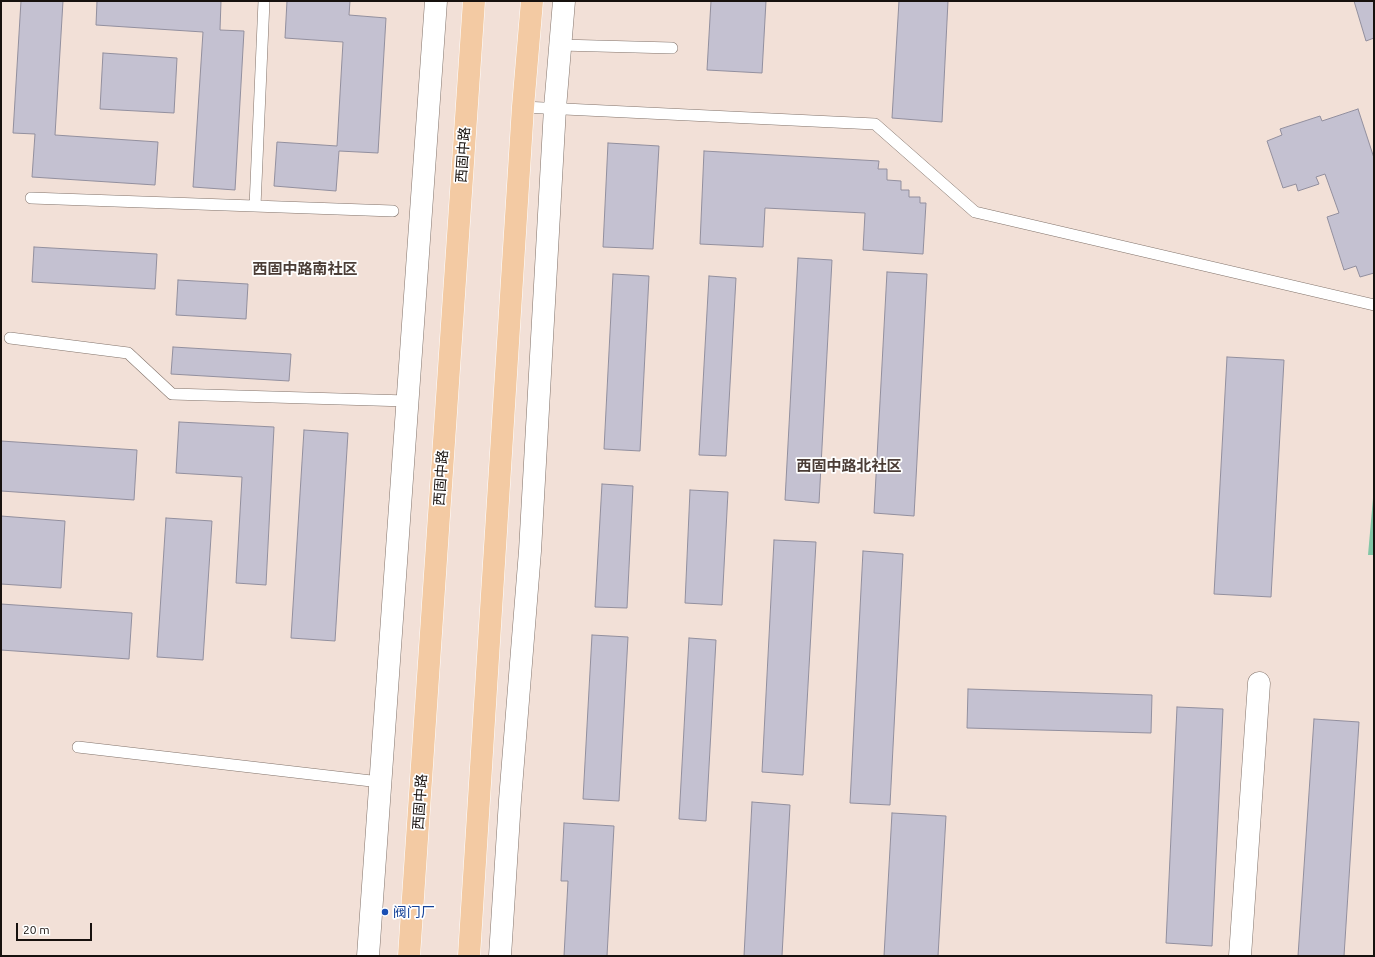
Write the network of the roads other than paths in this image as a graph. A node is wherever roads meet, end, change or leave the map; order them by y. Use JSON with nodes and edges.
{"nodes":[{"id":1,"x":264,"y":1,"type":"edge"},
{"id":2,"x":436,"y":1,"type":"edge"},
{"id":3,"x":474,"y":1,"type":"edge"},
{"id":4,"x":532,"y":1,"type":"edge"},
{"id":5,"x":564,"y":1,"type":"edge"},
{"id":6,"x":560,"y":45,"type":"junction"},
{"id":7,"x":672,"y":48,"type":"dead end"},
{"id":8,"x":523,"y":107,"type":"junction"},
{"id":9,"x":555,"y":108,"type":"junction"},
{"id":10,"x":31,"y":198,"type":"dead end"},
{"id":11,"x":254,"y":206,"type":"junction"},
{"id":12,"x":393,"y":211,"type":"dead end"},
{"id":13,"x":1374,"y":305,"type":"edge"},
{"id":14,"x":10,"y":338,"type":"dead end"},
{"id":15,"x":407,"y":401,"type":"junction"},
{"id":16,"x":1259,"y":683,"type":"dead end"},
{"id":17,"x":78,"y":747,"type":"dead end"},
{"id":18,"x":380,"y":782,"type":"junction"},
{"id":19,"x":368,"y":956,"type":"edge"},
{"id":20,"x":409,"y":956,"type":"edge"},
{"id":21,"x":469,"y":956,"type":"edge"},
{"id":22,"x":500,"y":956,"type":"edge"},
{"id":23,"x":1240,"y":956,"type":"edge"}],
"edges":[{"from":1,"to":11,"type":"lane"},
{"from":2,"to":15,"type":"street"},
{"from":3,"to":20,"type":"main road","name":"西固中路"},
{"from":4,"to":8,"type":"main road"},
{"from":5,"to":6,"type":"street"},
{"from":6,"to":7,"type":"lane"},
{"from":6,"to":9,"type":"street"},
{"from":8,"to":9,"type":"lane"},
{"from":8,"to":21,"type":"main road"},
{"from":9,"to":13,"type":"lane"},
{"from":9,"to":22,"type":"street"},
{"from":10,"to":11,"type":"lane"},
{"from":11,"to":12,"type":"lane"},
{"from":14,"to":15,"type":"lane"},
{"from":15,"to":18,"type":"street"},
{"from":16,"to":23,"type":"street"},
{"from":17,"to":18,"type":"lane"},
{"from":18,"to":19,"type":"street"}]}
